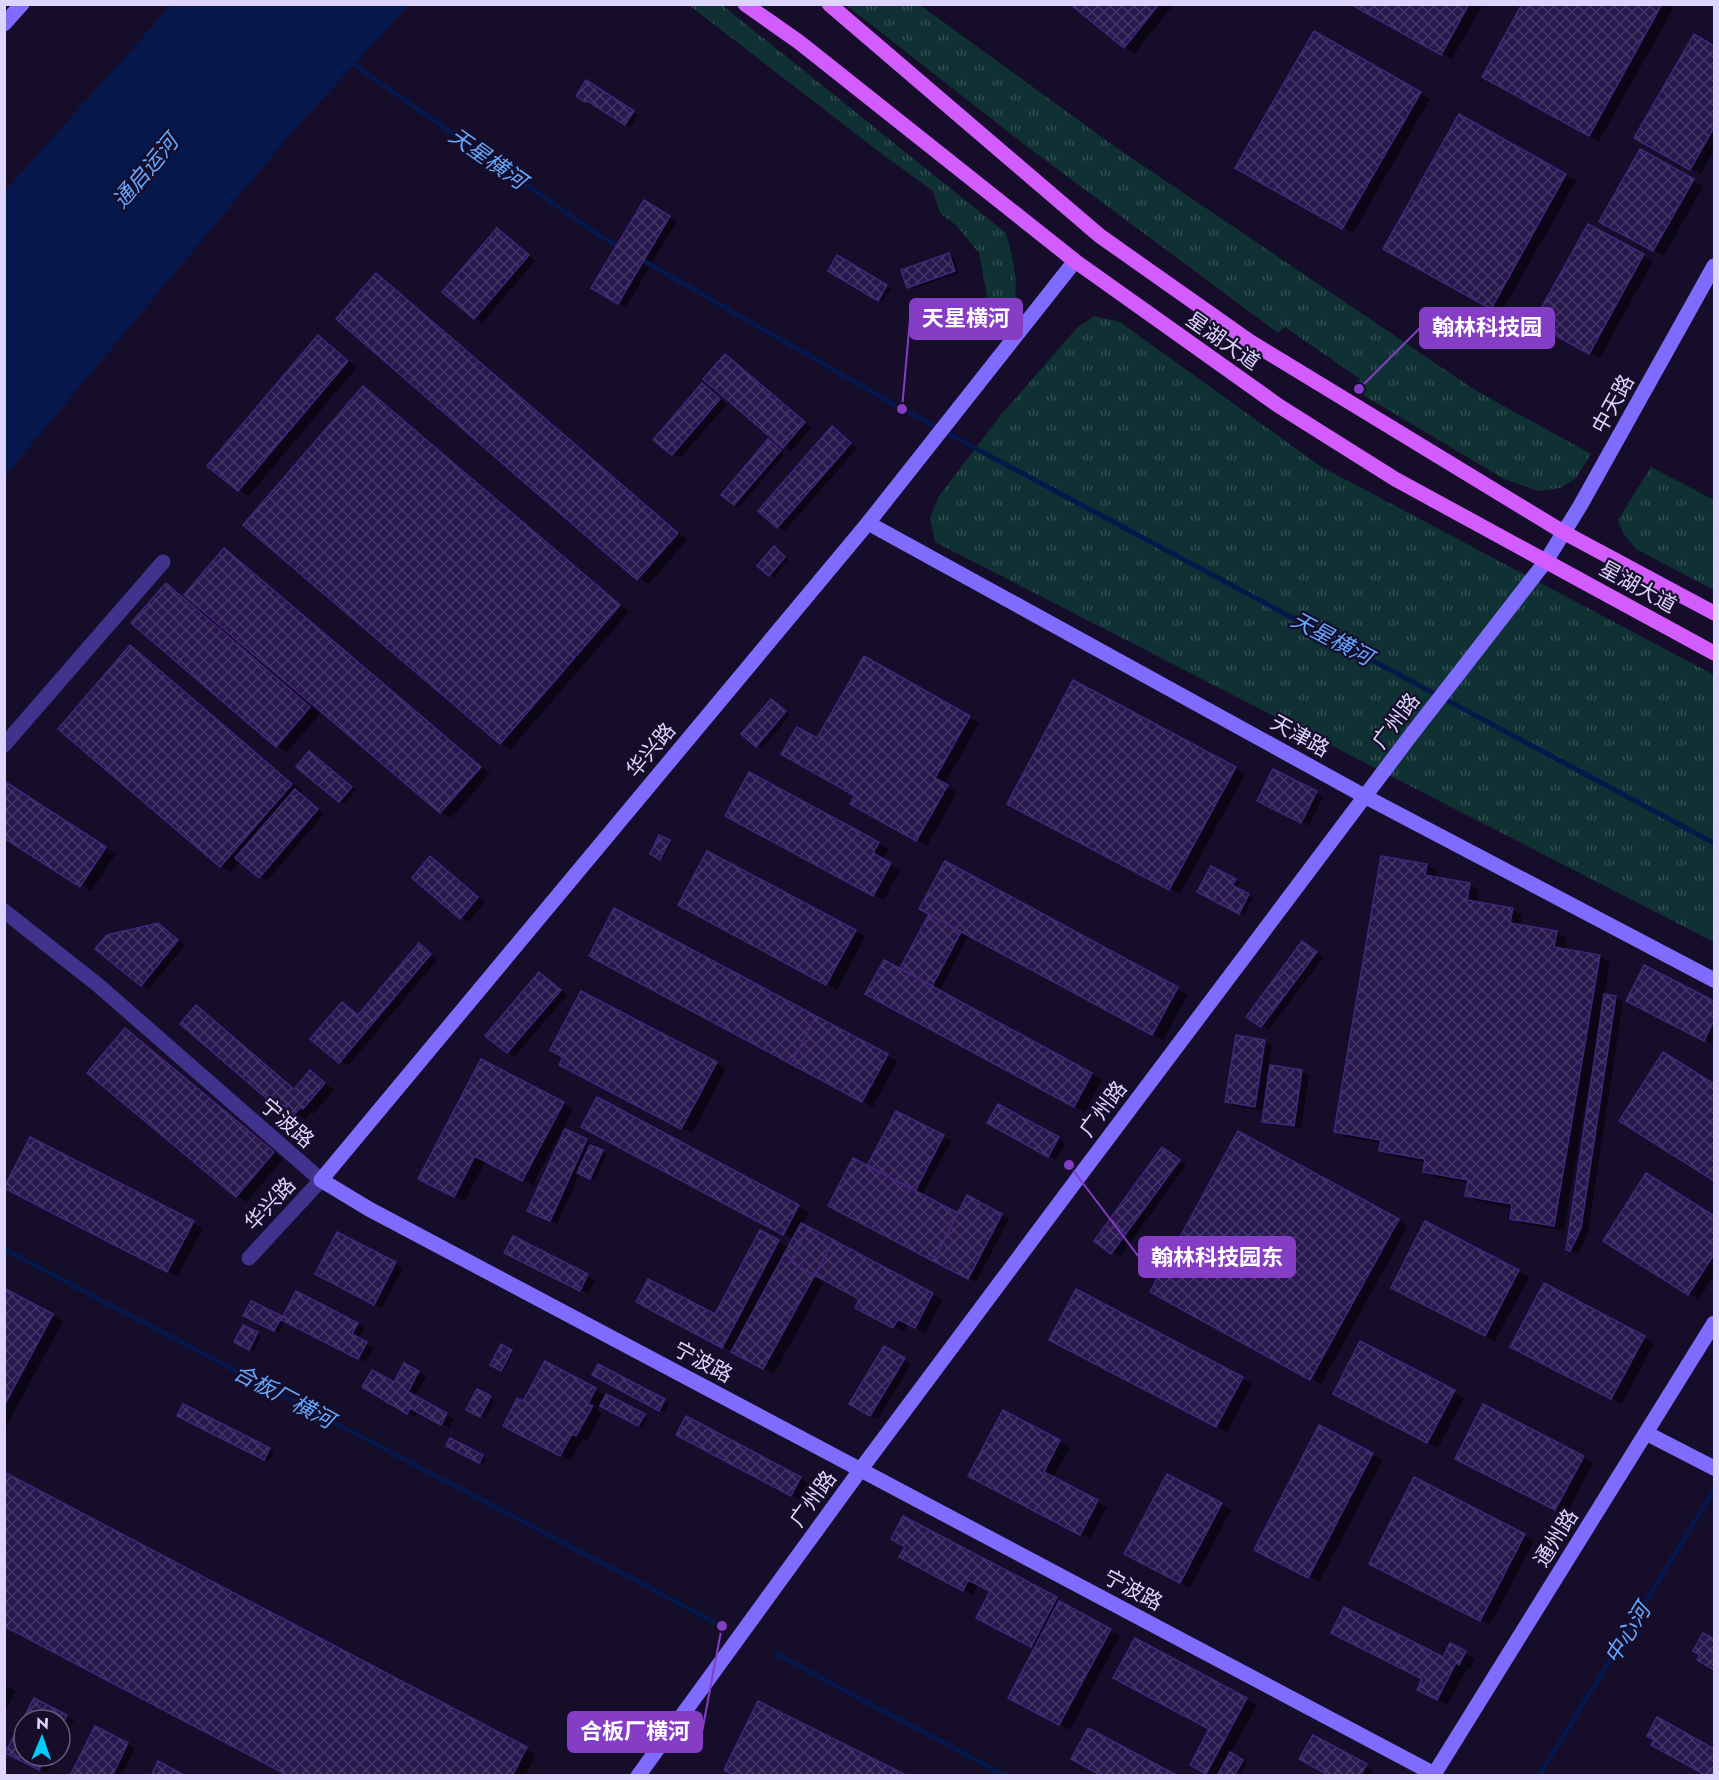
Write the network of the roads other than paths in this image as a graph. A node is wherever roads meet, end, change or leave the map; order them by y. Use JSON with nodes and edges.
{"nodes":[{"id":1,"x":22,"y":4,"type":"edge"},
{"id":2,"x":745,"y":4,"type":"edge"},
{"id":3,"x":829,"y":4,"type":"edge"},
{"id":4,"x":4,"y":24,"type":"edge"},
{"id":5,"x":1075,"y":261,"type":"junction"},
{"id":6,"x":1714,"y":266,"type":"edge"},
{"id":7,"x":868,"y":523,"type":"junction"},
{"id":8,"x":1563,"y":532,"type":"junction"},
{"id":9,"x":1546,"y":561,"type":"junction"},
{"id":10,"x":164,"y":562,"type":"dead end"},
{"id":11,"x":1714,"y":613,"type":"edge"},
{"id":12,"x":1714,"y":653,"type":"edge"},
{"id":13,"x":4,"y":745,"type":"edge"},
{"id":14,"x":1366,"y":797,"type":"junction"},
{"id":15,"x":4,"y":911,"type":"edge"},
{"id":16,"x":1714,"y":980,"type":"edge"},
{"id":17,"x":321,"y":1180,"type":"junction"},
{"id":18,"x":249,"y":1258,"type":"dead end"},
{"id":19,"x":1714,"y":1323,"type":"edge"},
{"id":20,"x":1646,"y":1433,"type":"junction"},
{"id":21,"x":1714,"y":1468,"type":"edge"},
{"id":22,"x":861,"y":1469,"type":"junction"},
{"id":23,"x":1434,"y":1775,"type":"edge"},
{"id":24,"x":638,"y":1776,"type":"edge"}],
"edges":[{"from":1,"to":4,"type":"street"},
{"from":2,"to":5,"type":"main road","name":"星湖大道"},
{"from":3,"to":8,"type":"main road","name":"星湖大道"},
{"from":5,"to":7,"type":"street","name":"华兴路"},
{"from":5,"to":9,"type":"main road","name":"星湖大道"},
{"from":6,"to":8,"type":"street","name":"中天路"},
{"from":7,"to":14,"type":"street","name":"天津路"},
{"from":7,"to":17,"type":"street","name":"华兴路"},
{"from":8,"to":9,"type":"street","name":"中天路"},
{"from":8,"to":11,"type":"main road","name":"星湖大道"},
{"from":9,"to":12,"type":"main road","name":"星湖大道"},
{"from":9,"to":14,"type":"street","name":"广州路"},
{"from":10,"to":13,"type":"street"},
{"from":14,"to":16,"type":"street","name":"天津路"},
{"from":14,"to":22,"type":"street","name":"广州路"},
{"from":15,"to":17,"type":"street","name":"宁波路"},
{"from":17,"to":18,"type":"street","name":"华兴路"},
{"from":17,"to":22,"type":"street","name":"宁波路"},
{"from":19,"to":20,"type":"street","name":"通州路"},
{"from":20,"to":21,"type":"street"},
{"from":20,"to":23,"type":"street","name":"通州路"},
{"from":22,"to":23,"type":"street","name":"宁波路"},
{"from":22,"to":24,"type":"street","name":"广州路"}]}
